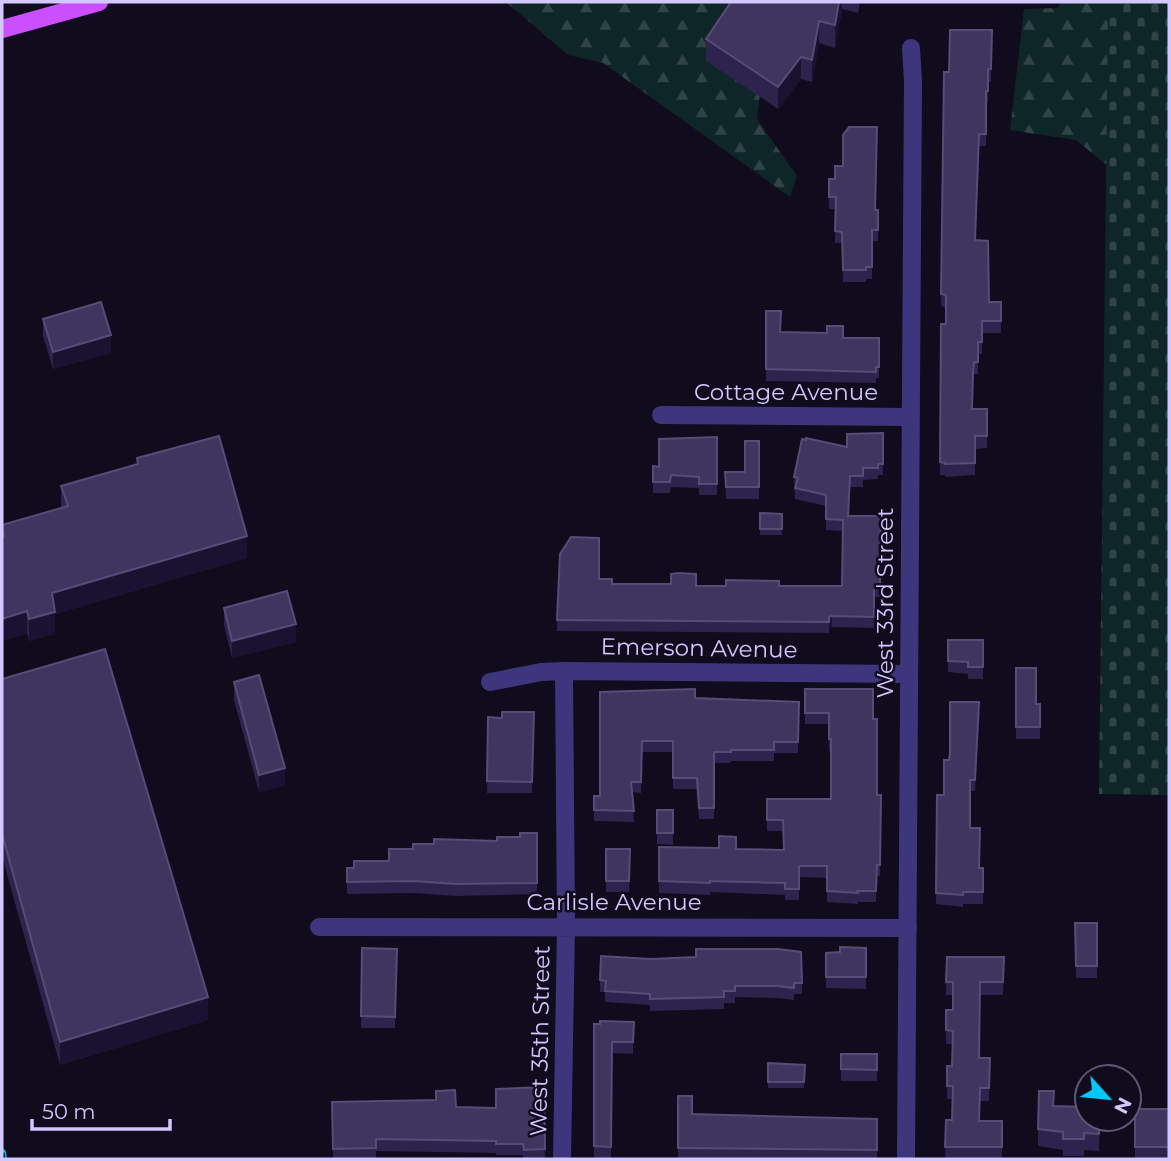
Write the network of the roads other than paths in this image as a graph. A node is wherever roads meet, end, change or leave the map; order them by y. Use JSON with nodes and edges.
{"nodes":[{"id":1,"x":99,"y":2,"type":"edge"},
{"id":2,"x":2,"y":29,"type":"edge"},
{"id":3,"x":911,"y":48,"type":"dead end"},
{"id":4,"x":660,"y":415,"type":"dead end"},
{"id":5,"x":911,"y":417,"type":"junction"},
{"id":6,"x":564,"y":671,"type":"junction"},
{"id":7,"x":908,"y":674,"type":"junction"},
{"id":8,"x":490,"y":682,"type":"dead end"},
{"id":9,"x":566,"y":926,"type":"junction"},
{"id":10,"x":320,"y":927,"type":"dead end"},
{"id":11,"x":908,"y":928,"type":"junction"},
{"id":12,"x":562,"y":1159,"type":"edge"},
{"id":13,"x":906,"y":1159,"type":"edge"}],
"edges":[{"from":1,"to":2,"type":"main road"},
{"from":3,"to":5,"type":"street","name":"West 33rd Street"},
{"from":4,"to":5,"type":"street","name":"Cottage Avenue"},
{"from":5,"to":7,"type":"street","name":"West 33rd Street"},
{"from":6,"to":7,"type":"street","name":"Emerson Avenue"},
{"from":6,"to":8,"type":"street","name":"Emerson Avenue"},
{"from":6,"to":9,"type":"street","name":"West 35th Street"},
{"from":7,"to":11,"type":"street","name":"West 33rd Street"},
{"from":9,"to":10,"type":"street","name":"Carlisle Avenue"},
{"from":9,"to":11,"type":"street","name":"Carlisle Avenue"},
{"from":9,"to":12,"type":"street","name":"West 35th Street"},
{"from":11,"to":13,"type":"street","name":"West 33rd Street"}]}
